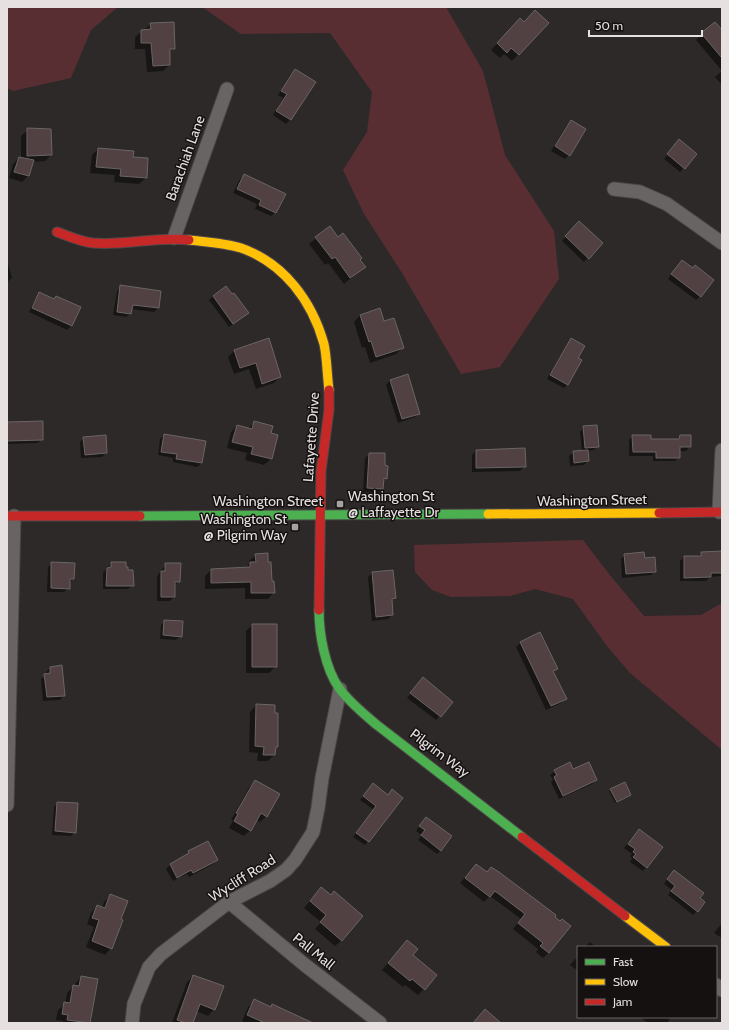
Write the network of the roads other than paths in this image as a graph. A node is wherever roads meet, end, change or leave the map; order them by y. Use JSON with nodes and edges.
{"nodes":[{"id":1,"x":227,"y":89,"type":"dead end"},
{"id":2,"x":614,"y":189,"type":"dead end"},
{"id":3,"x":57,"y":232,"type":"dead end"},
{"id":4,"x":174,"y":238,"type":"junction"},
{"id":5,"x":722,"y":243,"type":"edge"},
{"id":6,"x":722,"y":450,"type":"edge"},
{"id":7,"x":721,"y":512,"type":"edge"},
{"id":8,"x":320,"y":515,"type":"junction"},
{"id":9,"x":11,"y":516,"type":"edge"},
{"id":10,"x":340,"y":689,"type":"junction"},
{"id":11,"x":7,"y":805,"type":"edge"},
{"id":12,"x":229,"y":902,"type":"junction"},
{"id":13,"x":665,"y":946,"type":"edge"},
{"id":14,"x":132,"y":1023,"type":"edge"},
{"id":15,"x":380,"y":1023,"type":"edge"}],
"edges":[{"from":1,"to":4,"type":"street","name":"Barachiah Lane"},
{"from":2,"to":5,"type":"street"},
{"from":3,"to":4,"type":"street","name":"Lafayette Drive"},
{"from":4,"to":8,"type":"street","name":"Lafayette Drive"},
{"from":6,"to":7,"type":"street"},
{"from":7,"to":8,"type":"street","name":"Washington Street"},
{"from":8,"to":9,"type":"street","name":"Washington Street"},
{"from":8,"to":10,"type":"street","name":"Pilgrim Way"},
{"from":9,"to":11,"type":"street"},
{"from":10,"to":12,"type":"street","name":"Wycliff Road"},
{"from":10,"to":13,"type":"street","name":"Pilgrim Way"},
{"from":12,"to":14,"type":"street","name":"Wycliff Road"},
{"from":12,"to":15,"type":"street","name":"Pall Mall"}]}
